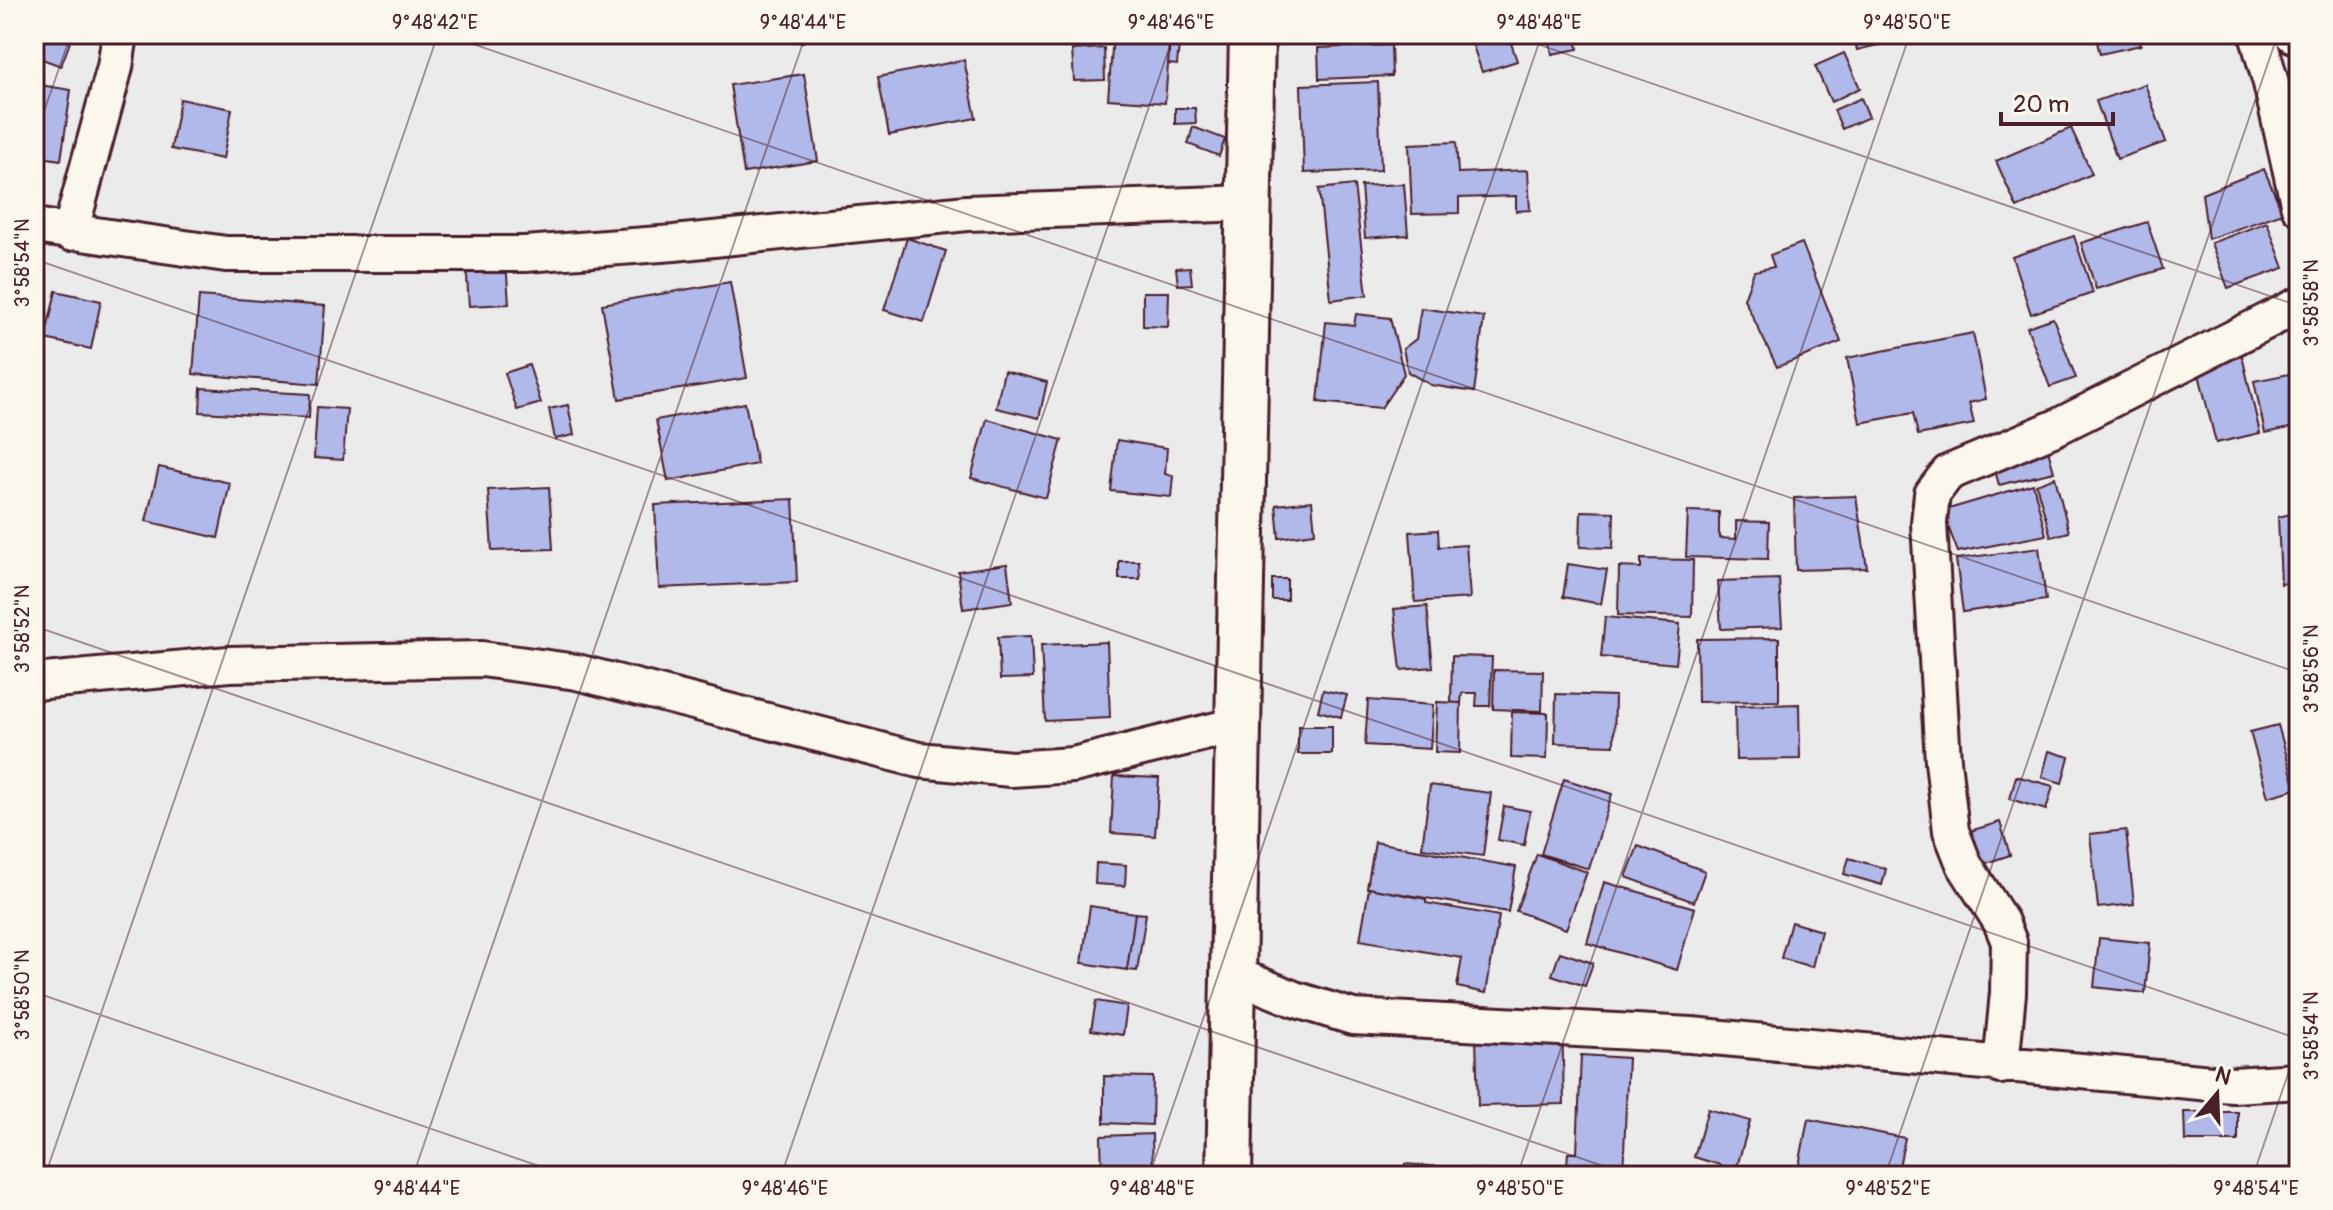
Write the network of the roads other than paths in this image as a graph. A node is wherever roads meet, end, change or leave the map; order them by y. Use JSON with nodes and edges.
{"nodes":[{"id":1,"x":120,"y":34,"type":"edge"},
{"id":2,"x":1252,"y":34,"type":"edge"},
{"id":3,"x":2257,"y":34,"type":"edge"},
{"id":4,"x":2292,"y":34,"type":"edge"},
{"id":5,"x":2299,"y":37,"type":"edge"},
{"id":6,"x":1249,"y":203,"type":"junction"},
{"id":7,"x":2299,"y":207,"type":"edge"},
{"id":8,"x":34,"y":226,"type":"edge"},
{"id":9,"x":70,"y":233,"type":"junction"},
{"id":10,"x":2299,"y":305,"type":"edge"},
{"id":11,"x":34,"y":682,"type":"edge"},
{"id":12,"x":1237,"y":725,"type":"junction"},
{"id":13,"x":1233,"y":974,"type":"junction"},
{"id":14,"x":2001,"y":1066,"type":"junction"},
{"id":15,"x":2299,"y":1081,"type":"edge"},
{"id":16,"x":1229,"y":1176,"type":"edge"}],
"edges":[{"from":1,"to":9,"type":"street"},
{"from":2,"to":6,"type":"main road"},
{"from":3,"to":7,"type":"street"},
{"from":4,"to":5,"type":"street"},
{"from":6,"to":9,"type":"street"},
{"from":6,"to":12,"type":"main road"},
{"from":8,"to":9,"type":"street"},
{"from":10,"to":14,"type":"street"},
{"from":11,"to":12,"type":"street"},
{"from":12,"to":13,"type":"main road"},
{"from":13,"to":14,"type":"street"},
{"from":13,"to":16,"type":"main road"},
{"from":14,"to":15,"type":"street"}]}
